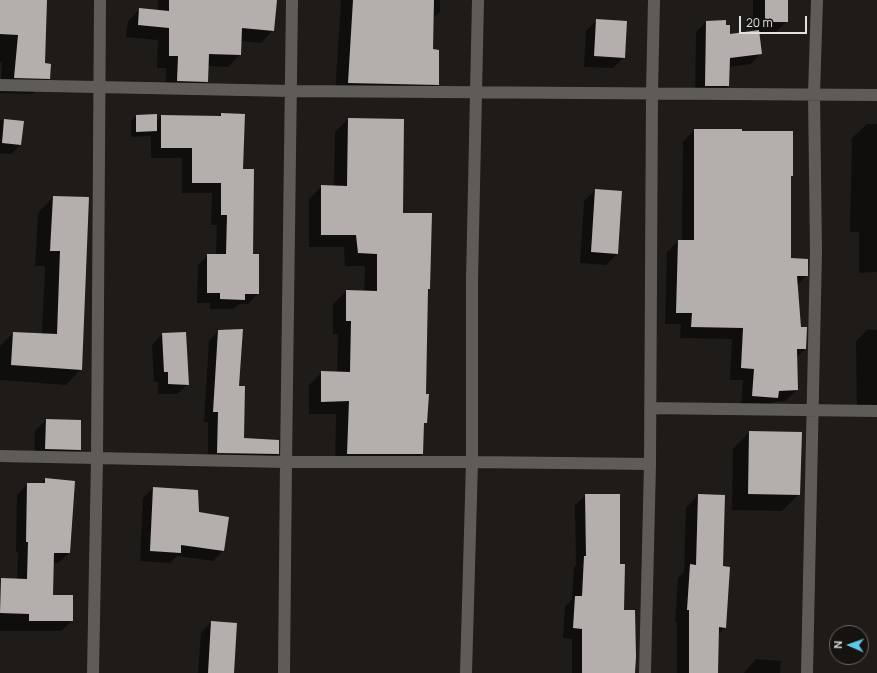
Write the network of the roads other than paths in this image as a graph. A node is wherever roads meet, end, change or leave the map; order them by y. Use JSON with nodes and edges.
{"nodes":[{"id":1,"x":100,"y":0,"type":"edge"},
{"id":2,"x":292,"y":0,"type":"edge"},
{"id":3,"x":478,"y":0,"type":"edge"},
{"id":4,"x":654,"y":0,"type":"edge"},
{"id":5,"x":817,"y":0,"type":"edge"},
{"id":6,"x":0,"y":85,"type":"edge"},
{"id":7,"x":99,"y":87,"type":"junction"},
{"id":8,"x":291,"y":91,"type":"junction"},
{"id":9,"x":476,"y":92,"type":"junction"},
{"id":10,"x":652,"y":93,"type":"junction"},
{"id":11,"x":814,"y":94,"type":"junction"},
{"id":12,"x":877,"y":95,"type":"edge"},
{"id":13,"x":650,"y":408,"type":"junction"},
{"id":14,"x":877,"y":410,"type":"edge"},
{"id":15,"x":812,"y":411,"type":"junction"},
{"id":16,"x":0,"y":456,"type":"edge"},
{"id":17,"x":97,"y":458,"type":"junction"},
{"id":18,"x":286,"y":462,"type":"junction"},
{"id":19,"x":472,"y":462,"type":"junction"},
{"id":20,"x":650,"y":464,"type":"junction"},
{"id":21,"x":93,"y":673,"type":"edge"},
{"id":22,"x":284,"y":673,"type":"edge"},
{"id":23,"x":466,"y":673,"type":"edge"},
{"id":24,"x":645,"y":673,"type":"edge"},
{"id":25,"x":807,"y":673,"type":"edge"}],
"edges":[{"from":1,"to":7,"type":"street"},
{"from":2,"to":8,"type":"street"},
{"from":3,"to":9,"type":"street"},
{"from":4,"to":10,"type":"street"},
{"from":5,"to":11,"type":"street"},
{"from":6,"to":7,"type":"street"},
{"from":7,"to":8,"type":"street"},
{"from":7,"to":17,"type":"street"},
{"from":8,"to":9,"type":"street"},
{"from":8,"to":18,"type":"street"},
{"from":9,"to":10,"type":"street"},
{"from":9,"to":19,"type":"street"},
{"from":10,"to":11,"type":"street"},
{"from":10,"to":13,"type":"street"},
{"from":11,"to":12,"type":"street"},
{"from":11,"to":15,"type":"street"},
{"from":13,"to":15,"type":"street"},
{"from":13,"to":20,"type":"street"},
{"from":14,"to":15,"type":"street"},
{"from":15,"to":25,"type":"street"},
{"from":16,"to":17,"type":"street"},
{"from":17,"to":18,"type":"street"},
{"from":17,"to":21,"type":"street"},
{"from":18,"to":19,"type":"street"},
{"from":18,"to":22,"type":"street"},
{"from":19,"to":20,"type":"street"},
{"from":19,"to":23,"type":"street"},
{"from":20,"to":24,"type":"street"}]}
